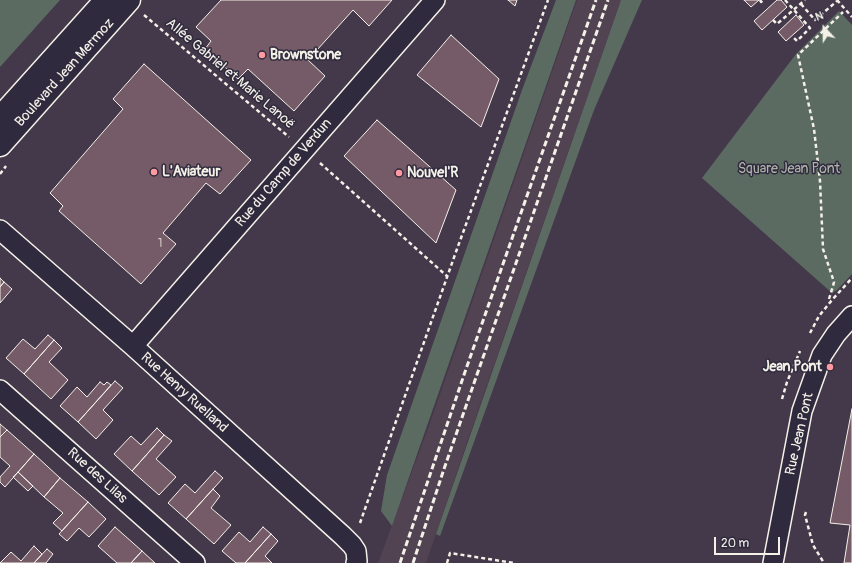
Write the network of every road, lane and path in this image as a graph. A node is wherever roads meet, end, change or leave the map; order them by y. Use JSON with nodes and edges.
{"nodes":[{"id":1,"x":106,"y":0,"type":"edge"},
{"id":2,"x":435,"y":0,"type":"edge"},
{"id":3,"x":548,"y":0,"type":"edge"},
{"id":4,"x":760,"y":0,"type":"edge"},
{"id":5,"x":763,"y":0,"type":"edge"},
{"id":6,"x":785,"y":0,"type":"edge"},
{"id":7,"x":805,"y":0,"type":"edge"},
{"id":8,"x":837,"y":0,"type":"edge"},
{"id":9,"x":801,"y":4,"type":"junction"},
{"id":10,"x":136,"y":7,"type":"edge"},
{"id":11,"x":794,"y":10,"type":"junction"},
{"id":12,"x":843,"y":12,"type":"dead end"},
{"id":13,"x":852,"y":17,"type":"edge"},
{"id":14,"x":773,"y":20,"type":"dead end"},
{"id":15,"x":792,"y":36,"type":"dead end"},
{"id":16,"x":0,"y":118,"type":"edge"},
{"id":17,"x":0,"y":146,"type":"edge"},
{"id":18,"x":304,"y":149,"type":"junction"},
{"id":19,"x":0,"y":230,"type":"edge"},
{"id":20,"x":448,"y":277,"type":"junction"},
{"id":21,"x":852,"y":278,"type":"edge"},
{"id":22,"x":829,"y":299,"type":"dead end"},
{"id":23,"x":852,"y":316,"type":"edge"},
{"id":24,"x":814,"y":324,"type":"dead end"},
{"id":25,"x":844,"y":337,"type":"edge"},
{"id":26,"x":133,"y":346,"type":"junction"},
{"id":27,"x":0,"y":390,"type":"edge"},
{"id":28,"x":806,"y":507,"type":"dead end"},
{"id":29,"x":352,"y":545,"type":"junction"},
{"id":30,"x":195,"y":563,"type":"edge"},
{"id":31,"x":356,"y":563,"type":"edge"},
{"id":32,"x":447,"y":563,"type":"edge"},
{"id":33,"x":514,"y":563,"type":"edge"},
{"id":34,"x":774,"y":563,"type":"edge"},
{"id":35,"x":824,"y":563,"type":"edge"}],
"edges":[{"from":1,"to":16,"type":"main road","name":"Boulevard Jean Mermoz"},
{"from":2,"to":18,"type":"street","name":"Rue du Camp de Verdun"},
{"from":3,"to":20,"type":"path"},
{"from":4,"to":5,"type":"path"},
{"from":6,"to":11,"type":"path"},
{"from":7,"to":9,"type":"path"},
{"from":8,"to":9,"type":"path"},
{"from":8,"to":13,"type":"path"},
{"from":9,"to":11,"type":"path"},
{"from":10,"to":17,"type":"main road","name":"Boulevard Jean Mermoz"},
{"from":10,"to":18,"type":"path","name":"Allée Gabriel et Marie Lanoë"},
{"from":11,"to":14,"type":"path"},
{"from":11,"to":15,"type":"path"},
{"from":12,"to":22,"type":"path"},
{"from":18,"to":20,"type":"path","name":"Allée Gabriel et Marie Lanoë"},
{"from":18,"to":26,"type":"street","name":"Rue du Camp de Verdun"},
{"from":19,"to":26,"type":"street","name":"Rue Henry Ruelland"},
{"from":20,"to":29,"type":"path"},
{"from":21,"to":24,"type":"path"},
{"from":23,"to":25,"type":"street","name":"Rue Jean Pont"},
{"from":25,"to":34,"type":"street","name":"Rue Jean Pont"},
{"from":26,"to":29,"type":"street","name":"Rue Henry Ruelland"},
{"from":27,"to":30,"type":"street","name":"Rue des Lilas"},
{"from":28,"to":35,"type":"path"},
{"from":29,"to":31,"type":"street"},
{"from":32,"to":33,"type":"path"}]}
